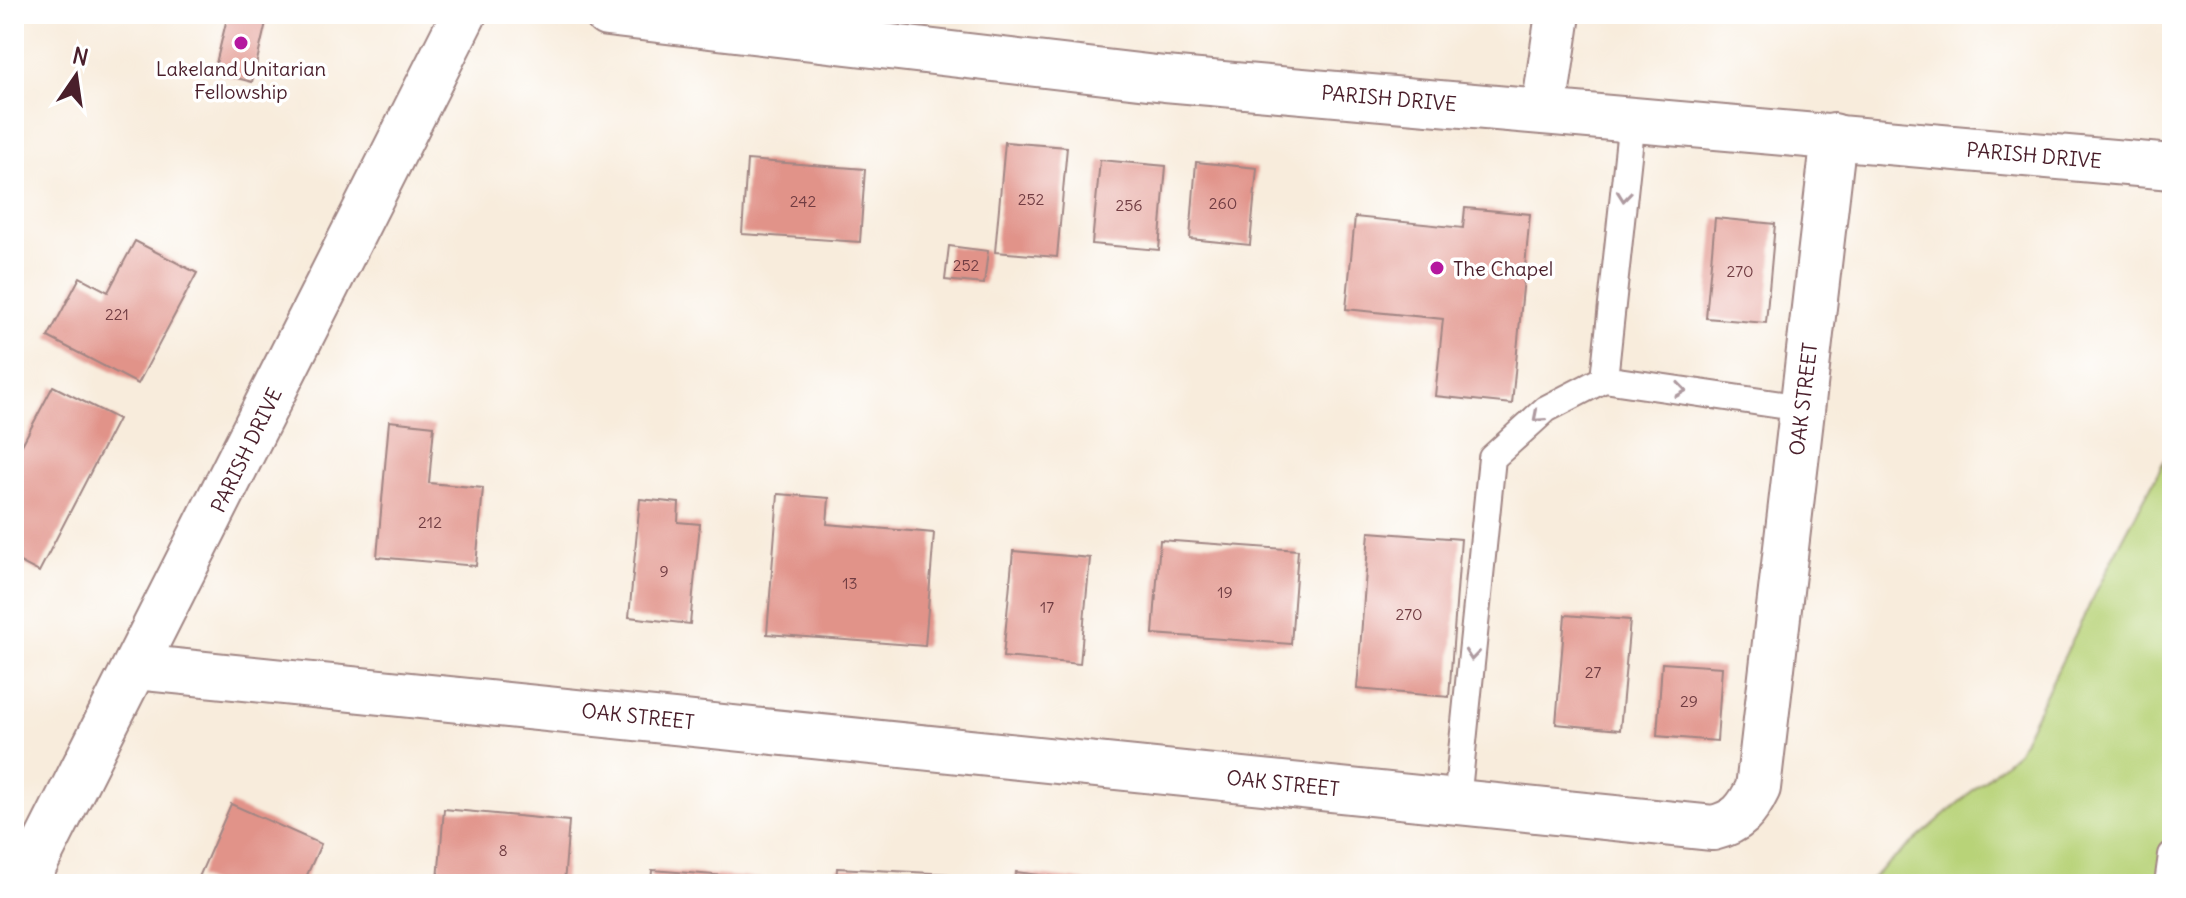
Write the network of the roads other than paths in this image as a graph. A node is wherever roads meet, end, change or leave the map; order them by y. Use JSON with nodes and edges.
{"nodes":[{"id":1,"x":464,"y":14,"type":"edge"},
{"id":2,"x":607,"y":14,"type":"edge"},
{"id":3,"x":1558,"y":14,"type":"edge"},
{"id":4,"x":1544,"y":111,"type":"junction"},
{"id":5,"x":1632,"y":119,"type":"junction"},
{"id":6,"x":1834,"y":136,"type":"junction"},
{"id":7,"x":2172,"y":167,"type":"edge"},
{"id":8,"x":1604,"y":379,"type":"junction"},
{"id":9,"x":1802,"y":408,"type":"junction"},
{"id":10,"x":136,"y":667,"type":"junction"},
{"id":11,"x":1457,"y":801,"type":"junction"},
{"id":12,"x":2172,"y":855,"type":"edge"},
{"id":13,"x":25,"y":884,"type":"edge"},
{"id":14,"x":2168,"y":884,"type":"edge"}],
"edges":[{"from":1,"to":10,"type":"street","name":"PARISH DRIVE"},
{"from":2,"to":4,"type":"street","name":"PARISH DRIVE"},
{"from":3,"to":4,"type":"street"},
{"from":4,"to":5,"type":"street","name":"PARISH DRIVE"},
{"from":5,"to":6,"type":"street","name":"PARISH DRIVE"},
{"from":5,"to":8,"type":"lane","one_way":true},
{"from":6,"to":7,"type":"street","name":"PARISH DRIVE"},
{"from":6,"to":9,"type":"street","name":"OAK STREET"},
{"from":8,"to":9,"type":"lane","one_way":true},
{"from":8,"to":11,"type":"lane","one_way":true},
{"from":9,"to":11,"type":"street","name":"OAK STREET"},
{"from":10,"to":11,"type":"street","name":"OAK STREET"},
{"from":10,"to":13,"type":"street","name":"PARISH DRIVE"},
{"from":12,"to":14,"type":"lane"}]}
